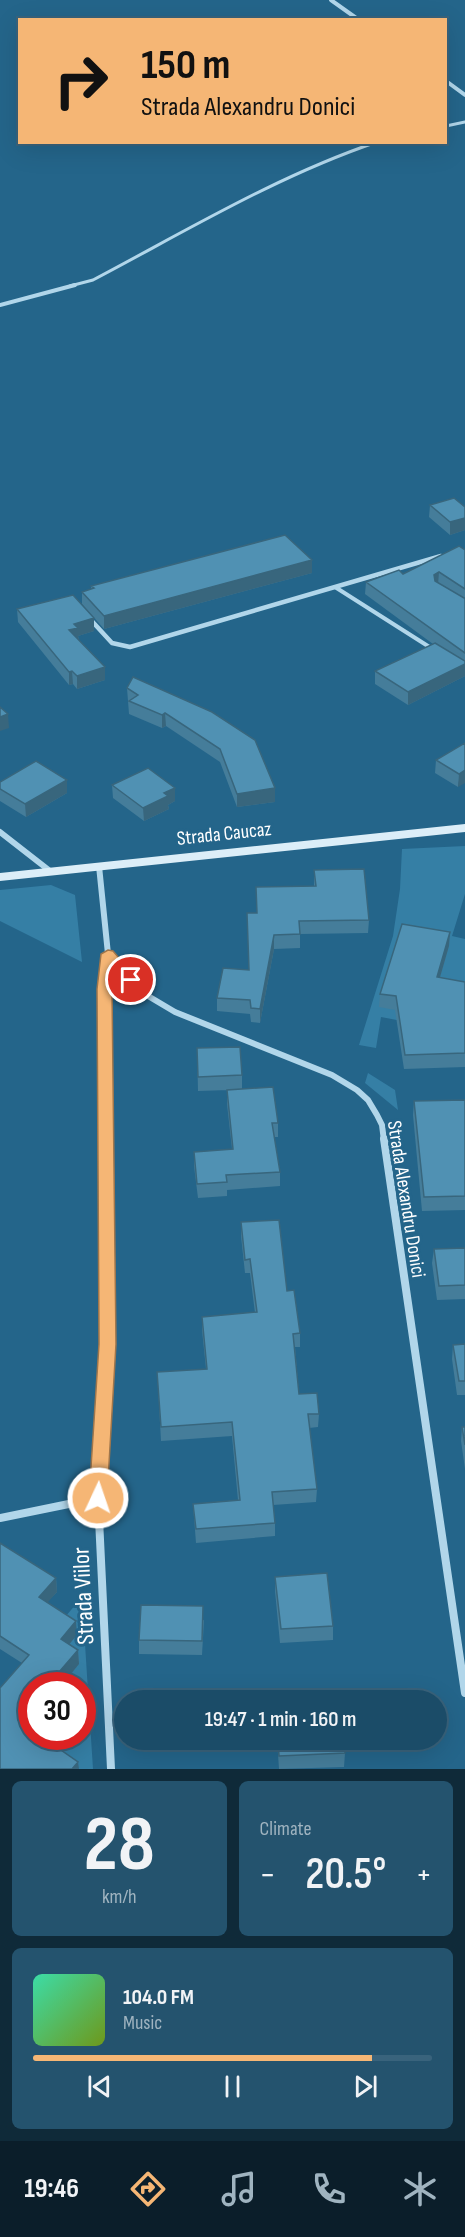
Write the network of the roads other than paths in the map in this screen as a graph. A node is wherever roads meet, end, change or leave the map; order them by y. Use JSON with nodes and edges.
{"nodes":[{"id":1,"x":331,"y":0,"type":"edge"},
{"id":2,"x":356,"y":18,"type":"edge"},
{"id":3,"x":447,"y":82,"type":"edge"},
{"id":4,"x":465,"y":95,"type":"edge"},
{"id":5,"x":465,"y":122,"type":"edge"},
{"id":6,"x":447,"y":126,"type":"edge"},
{"id":7,"x":370,"y":144,"type":"edge"},
{"id":8,"x":0,"y":305,"type":"edge"},
{"id":9,"x":443,"y":555,"type":"edge"},
{"id":10,"x":335,"y":587,"type":"junction"},
{"id":11,"x":83,"y":612,"type":"edge"},
{"id":12,"x":436,"y":652,"type":"edge"},
{"id":13,"x":465,"y":828,"type":"edge"},
{"id":14,"x":0,"y":832,"type":"edge"},
{"id":15,"x":99,"y":866,"type":"junction"},
{"id":16,"x":50,"y":871,"type":"junction"},
{"id":17,"x":0,"y":877,"type":"edge"},
{"id":18,"x":108,"y":954,"type":"junction"},
{"id":19,"x":98,"y":1498,"type":"junction"},
{"id":20,"x":0,"y":1518,"type":"edge"},
{"id":21,"x":465,"y":1693,"type":"edge"},
{"id":22,"x":111,"y":1769,"type":"edge"}],
"edges":[{"from":1,"to":2,"type":"street"},
{"from":3,"to":4,"type":"street"},
{"from":5,"to":6,"type":"lane"},
{"from":7,"to":8,"type":"lane"},
{"from":9,"to":10,"type":"street"},
{"from":10,"to":11,"type":"street"},
{"from":10,"to":12,"type":"lane"},
{"from":13,"to":15,"type":"street","name":"Strada Caucaz"},
{"from":14,"to":16,"type":"street"},
{"from":15,"to":16,"type":"street","name":"Strada Caucaz"},
{"from":15,"to":18,"type":"street"},
{"from":16,"to":17,"type":"street","name":"Strada Caucaz"},
{"from":18,"to":19,"type":"street","name":"Strada Viilor"},
{"from":18,"to":21,"type":"street","name":"Strada Alexandru Donici"},
{"from":19,"to":20,"type":"street"},
{"from":19,"to":22,"type":"street","name":"Strada Viilor"}]}
